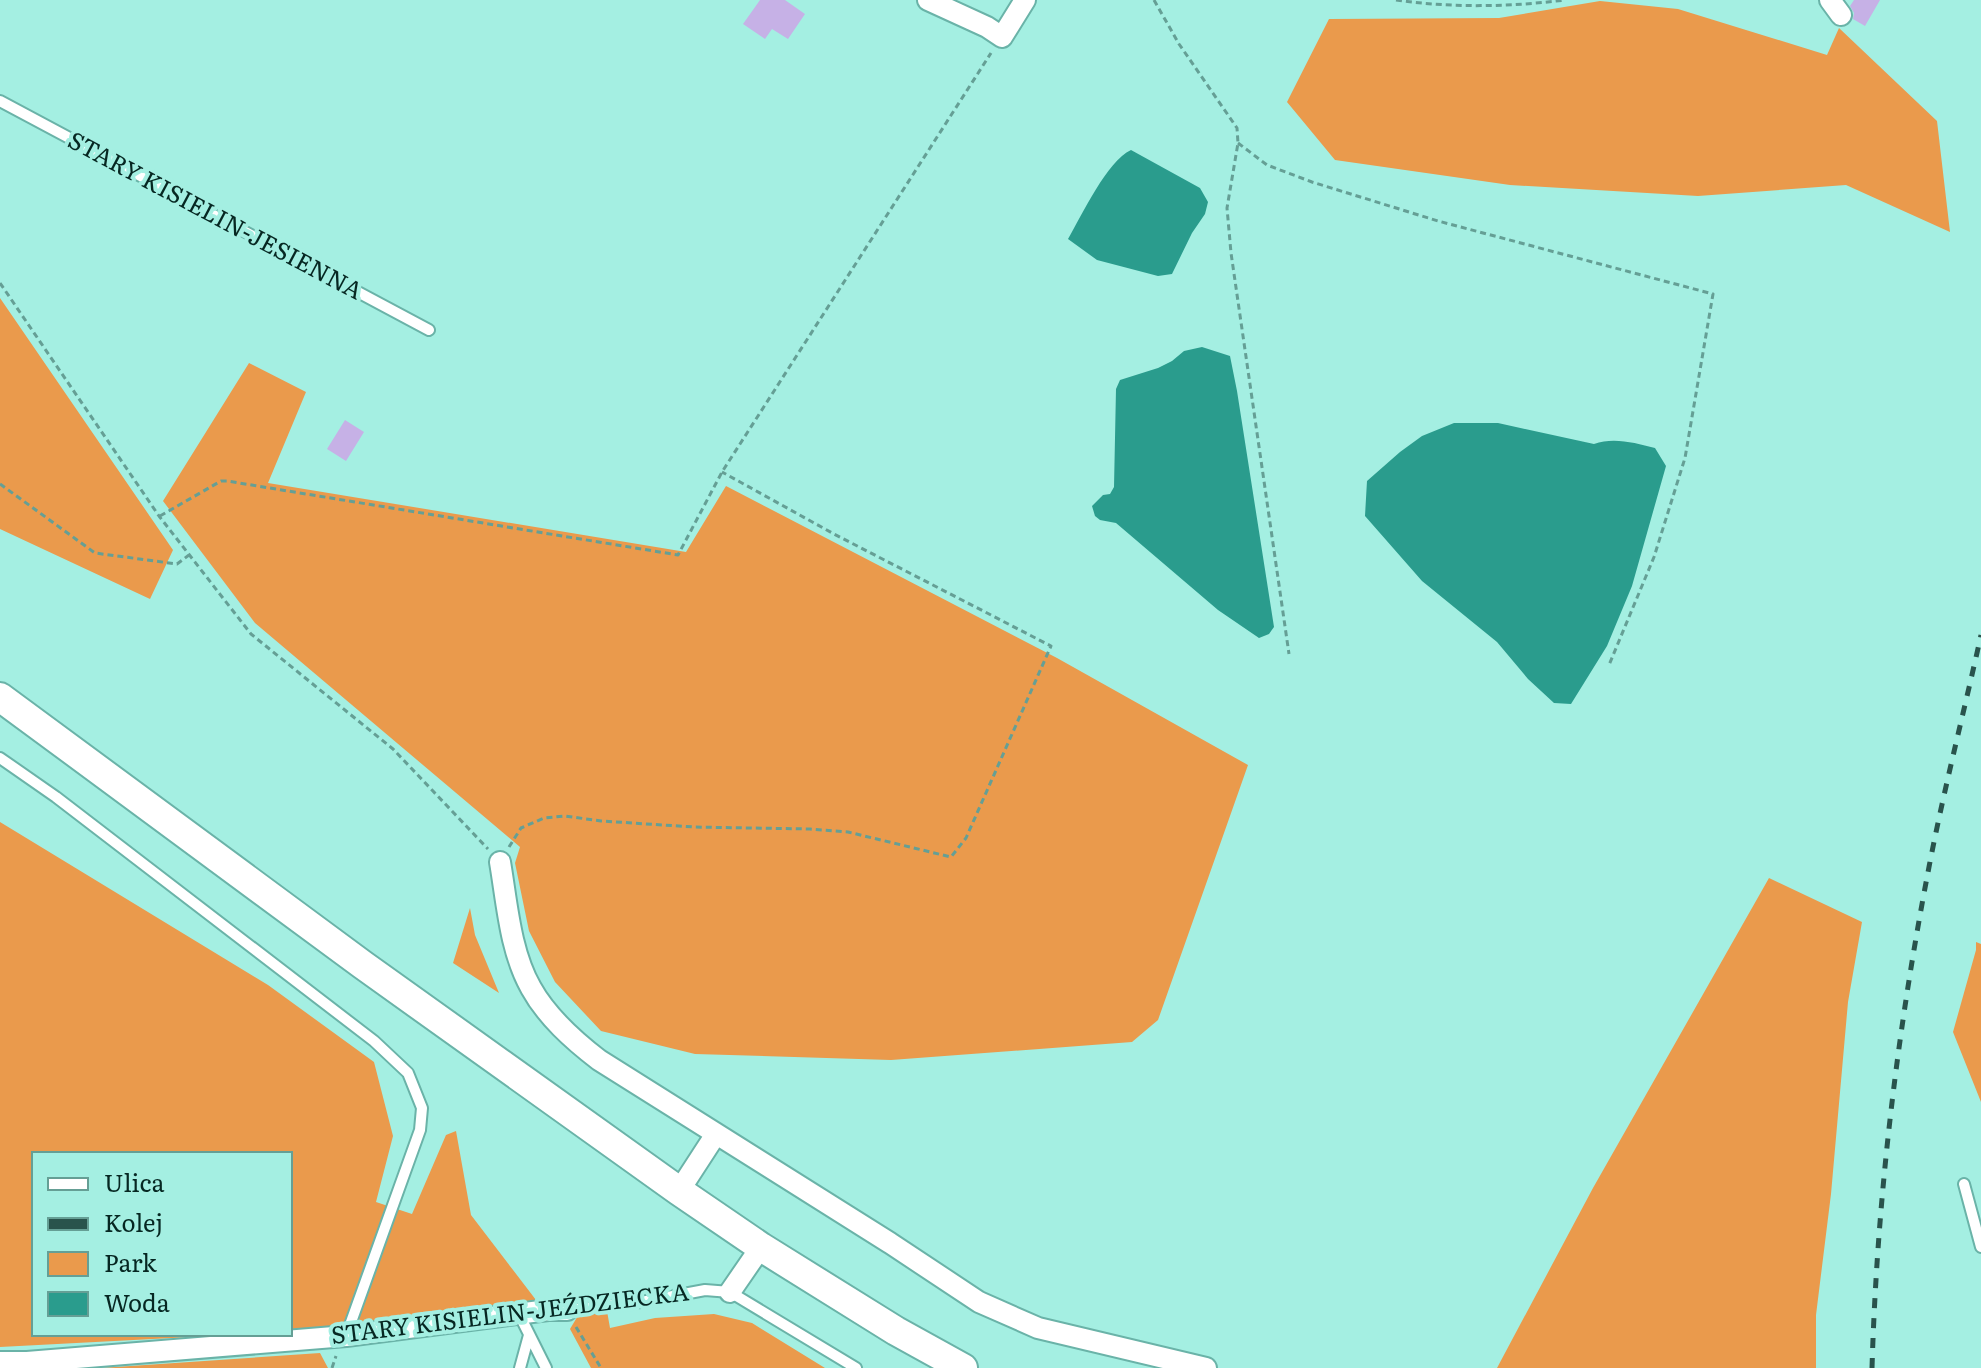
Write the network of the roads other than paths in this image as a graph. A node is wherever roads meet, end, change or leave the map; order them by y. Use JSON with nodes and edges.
{"nodes":[{"id":1,"x":928,"y":0,"type":"edge"},
{"id":2,"x":1025,"y":0,"type":"edge"},
{"id":3,"x":0,"y":101,"type":"edge"},
{"id":4,"x":429,"y":330,"type":"dead end"},
{"id":5,"x":0,"y":697,"type":"edge"},
{"id":6,"x":0,"y":758,"type":"edge"},
{"id":7,"x":500,"y":862,"type":"road end"},
{"id":8,"x":716,"y":1134,"type":"junction"},
{"id":9,"x":1964,"y":1184,"type":"dead end"},
{"id":10,"x":679,"y":1191,"type":"junction"},
{"id":11,"x":761,"y":1247,"type":"junction"},
{"id":12,"x":1981,"y":1247,"type":"edge"},
{"id":13,"x":730,"y":1292,"type":"junction"},
{"id":14,"x":567,"y":1310,"type":"joint"},
{"id":15,"x":519,"y":1314,"type":"junction"},
{"id":16,"x":529,"y":1335,"type":"junction"},
{"id":17,"x":346,"y":1336,"type":"junction"},
{"id":18,"x":0,"y":1362,"type":"edge"},
{"id":19,"x":520,"y":1368,"type":"edge"},
{"id":20,"x":546,"y":1368,"type":"edge"},
{"id":21,"x":856,"y":1368,"type":"edge"},
{"id":22,"x":963,"y":1368,"type":"edge"},
{"id":23,"x":1206,"y":1368,"type":"edge"}],
"edges":[{"from":1,"to":2,"type":"street"},
{"from":3,"to":4,"type":"lane","name":"STARY KISIELIN-JESIENNA"},
{"from":5,"to":10,"type":"main road"},
{"from":6,"to":17,"type":"lane"},
{"from":7,"to":8,"type":"street"},
{"from":8,"to":10,"type":"street"},
{"from":8,"to":23,"type":"street"},
{"from":9,"to":12,"type":"lane"},
{"from":10,"to":11,"type":"main road"},
{"from":11,"to":13,"type":"street"},
{"from":11,"to":22,"type":"main road"},
{"from":13,"to":14,"type":"lane","name":"STARY KISIELIN-JEŹDZIECKA"},
{"from":13,"to":21,"type":"lane"},
{"from":14,"to":15,"type":"street","name":"STARY KISIELIN-JEŹDZIECKA"},
{"from":15,"to":16,"type":"lane"},
{"from":15,"to":17,"type":"street","name":"STARY KISIELIN-JEŹDZIECKA"},
{"from":16,"to":19,"type":"lane"},
{"from":16,"to":20,"type":"lane"},
{"from":17,"to":18,"type":"street","name":"STARY KISIELIN-JEŹDZIECKA"}]}
